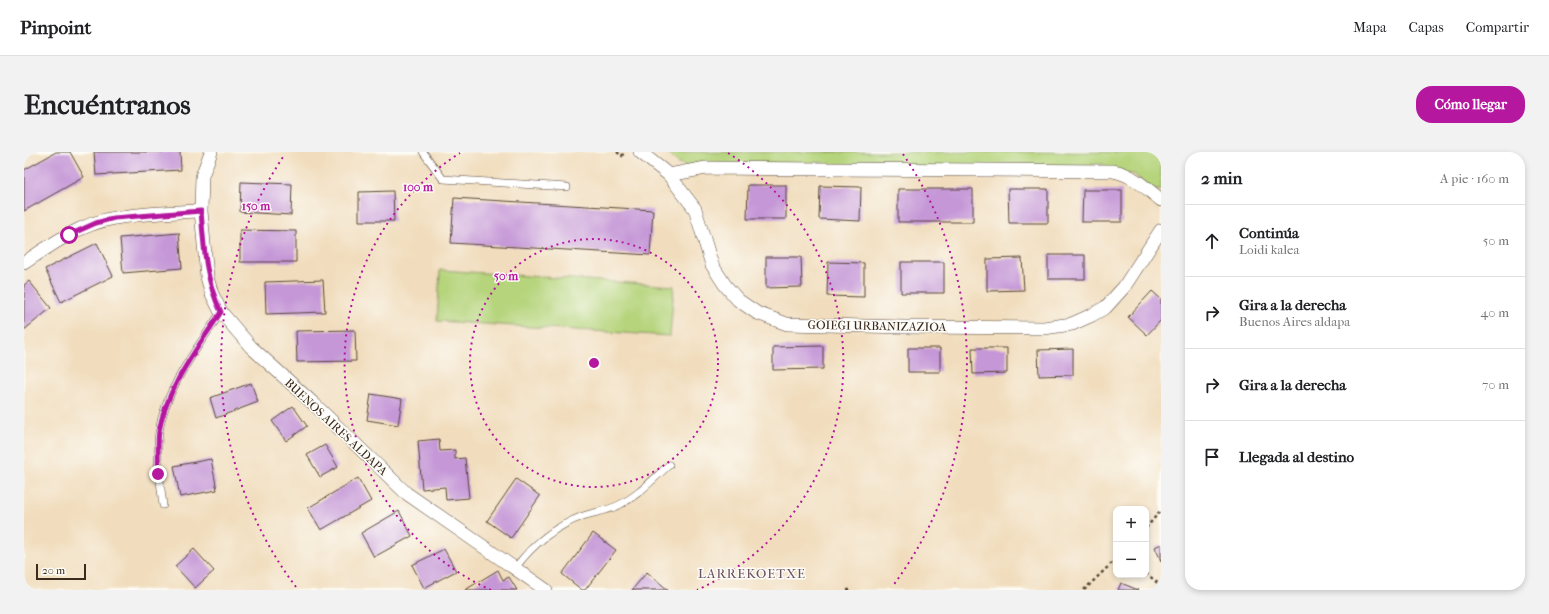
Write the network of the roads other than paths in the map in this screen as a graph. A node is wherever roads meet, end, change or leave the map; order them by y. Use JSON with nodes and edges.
{"nodes":[{"id":1,"x":211,"y":152,"type":"edge"},
{"id":2,"x":423,"y":152,"type":"edge"},
{"id":3,"x":640,"y":152,"type":"edge"},
{"id":4,"x":669,"y":175,"type":"junction"},
{"id":5,"x":568,"y":186,"type":"dead end"},
{"id":6,"x":1161,"y":200,"type":"edge"},
{"id":7,"x":201,"y":211,"type":"junction"},
{"id":8,"x":1161,"y":230,"type":"edge"},
{"id":9,"x":24,"y":263,"type":"edge"},
{"id":10,"x":221,"y":312,"type":"junction"},
{"id":11,"x":669,"y":465,"type":"dead end"},
{"id":12,"x":163,"y":505,"type":"dead end"},
{"id":13,"x":516,"y":567,"type":"junction"},
{"id":14,"x":546,"y":590,"type":"edge"}],
"edges":[{"from":1,"to":7,"type":"street","name":"BUENOS AIRES ALDAPA"},
{"from":2,"to":5,"type":"lane"},
{"from":3,"to":4,"type":"street","name":"GOIEGI URBANIZAZIOA"},
{"from":4,"to":6,"type":"street"},
{"from":4,"to":8,"type":"street","name":"GOIEGI URBANIZAZIOA"},
{"from":7,"to":9,"type":"street"},
{"from":7,"to":10,"type":"street","name":"BUENOS AIRES ALDAPA"},
{"from":10,"to":12,"type":"lane"},
{"from":10,"to":13,"type":"street","name":"BUENOS AIRES ALDAPA"},
{"from":11,"to":13,"type":"lane"},
{"from":13,"to":14,"type":"street","name":"BUENOS AIRES ALDAPA"}]}
